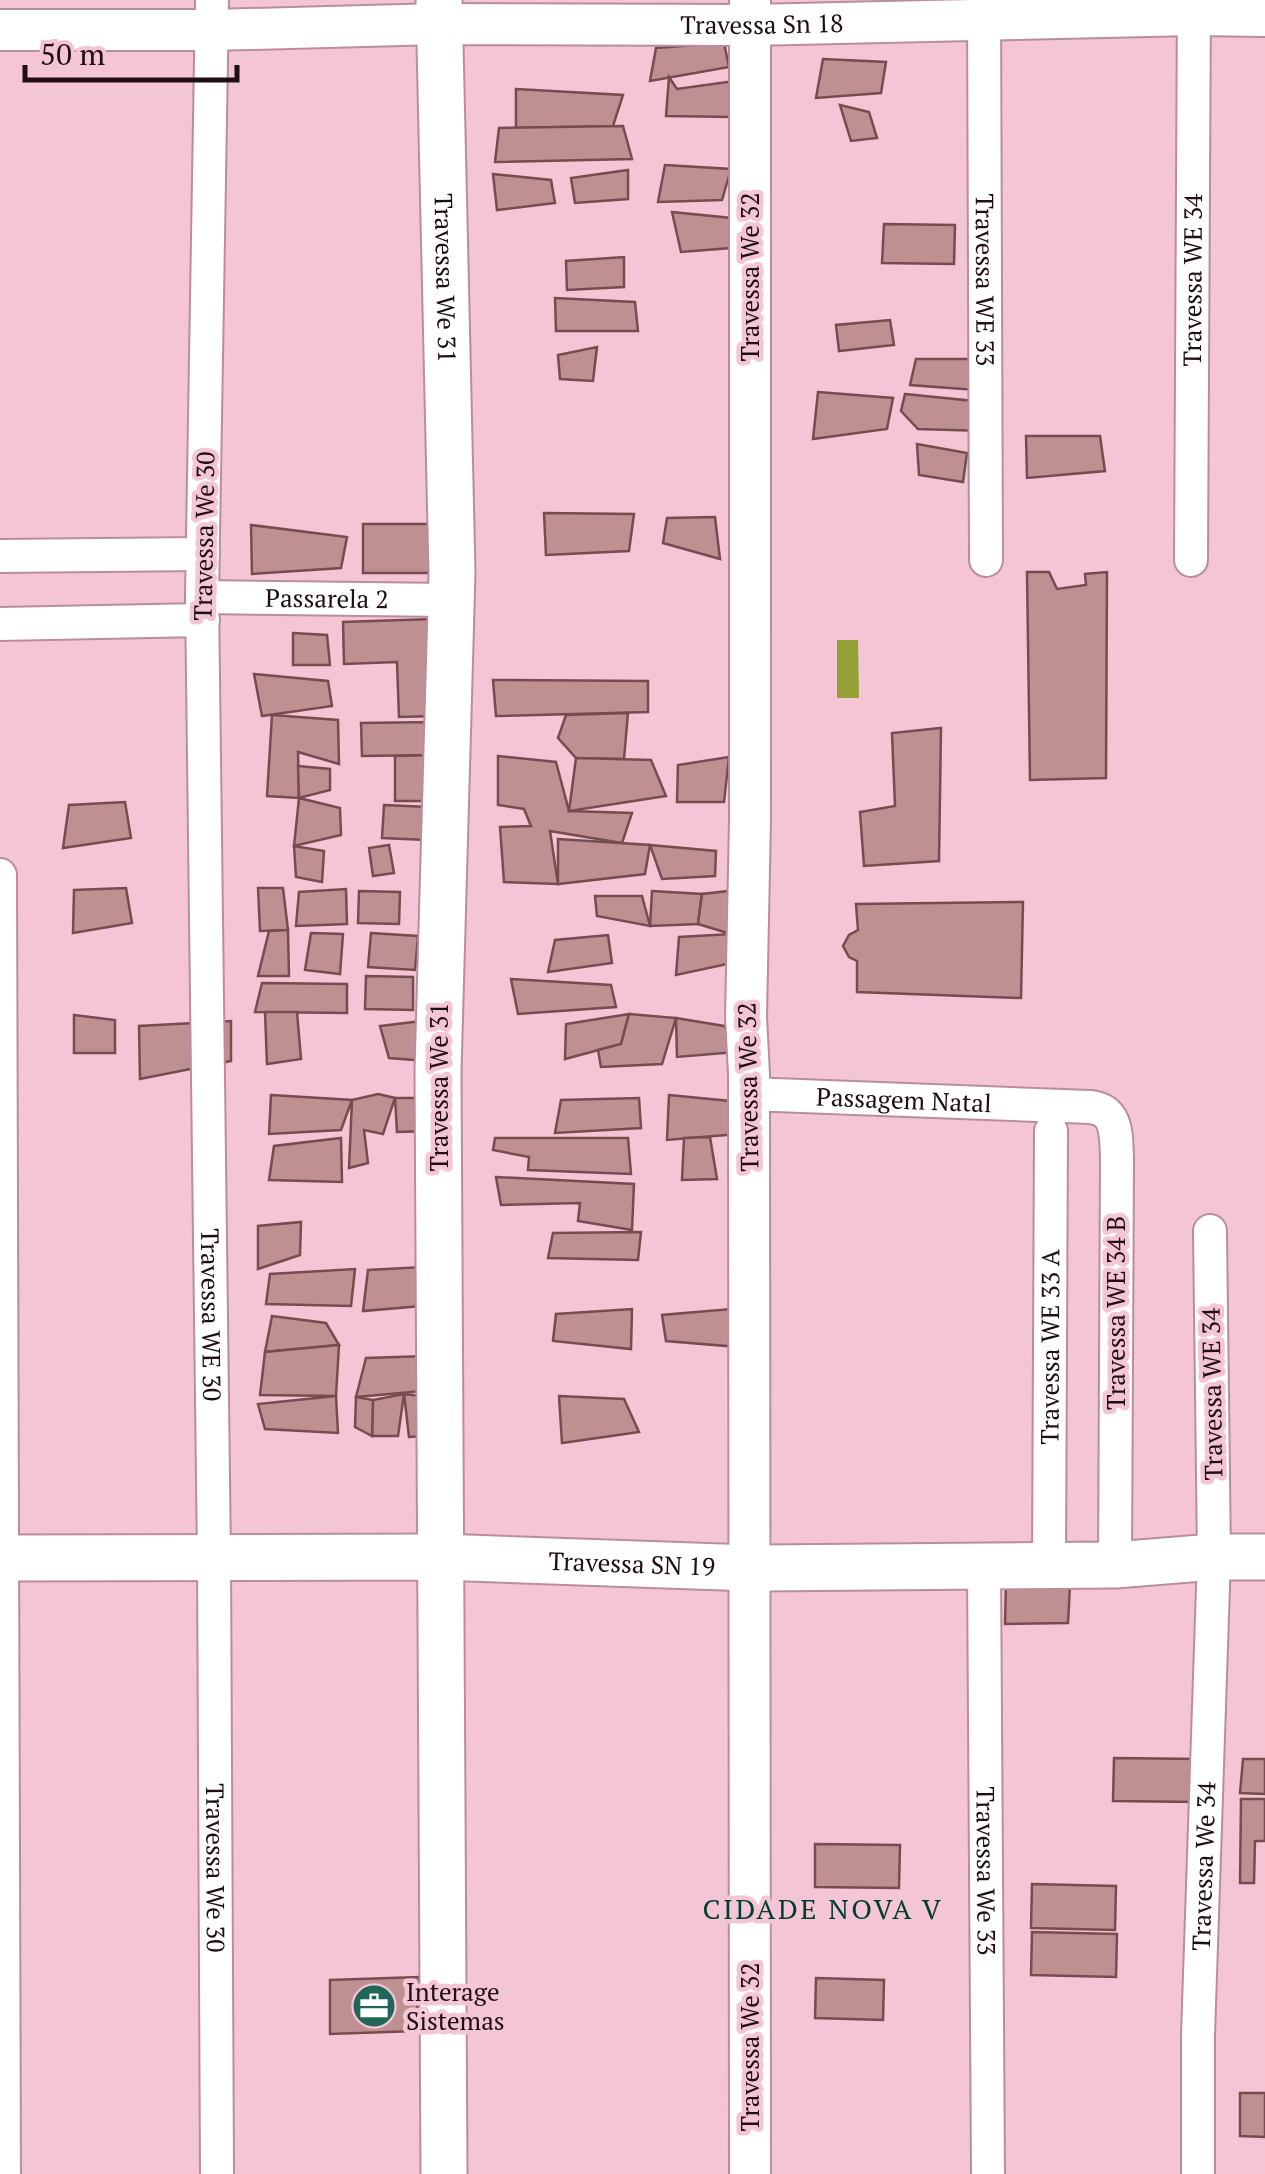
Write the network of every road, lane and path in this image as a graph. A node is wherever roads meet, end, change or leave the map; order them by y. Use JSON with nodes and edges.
{"nodes":[{"id":1,"x":1194,"y":7,"type":"edge"},
{"id":2,"x":984,"y":10,"type":"edge"},
{"id":3,"x":439,"y":12,"type":"edge"},
{"id":4,"x":750,"y":12,"type":"edge"},
{"id":5,"x":212,"y":15,"type":"edge"},
{"id":6,"x":1265,"y":16,"type":"edge"},
{"id":7,"x":0,"y":30,"type":"edge"},
{"id":8,"x":203,"y":554,"type":"junction"},
{"id":9,"x":0,"y":556,"type":"edge"},
{"id":10,"x":986,"y":560,"type":"dead end"},
{"id":11,"x":1192,"y":560,"type":"dead end"},
{"id":12,"x":450,"y":600,"type":"junction"},
{"id":13,"x":203,"y":609,"type":"junction"},
{"id":14,"x":0,"y":624,"type":"edge"},
{"id":15,"x":0,"y":875,"type":"edge"},
{"id":16,"x":208,"y":1072,"type":"joint"},
{"id":17,"x":749,"y":1094,"type":"junction"},
{"id":18,"x":1056,"y":1118,"type":"junction"},
{"id":19,"x":1210,"y":1231,"type":"dead end"},
{"id":20,"x":1265,"y":1557,"type":"edge"},
{"id":21,"x":1,"y":1558,"type":"edge"},
{"id":22,"x":214,"y":1558,"type":"junction"},
{"id":23,"x":440,"y":1558,"type":"junction"},
{"id":24,"x":1214,"y":1558,"type":"junction"},
{"id":25,"x":1050,"y":1564,"type":"junction"},
{"id":26,"x":1114,"y":1564,"type":"junction"},
{"id":27,"x":984,"y":1566,"type":"junction"},
{"id":28,"x":750,"y":1568,"type":"junction"},
{"id":29,"x":4,"y":2174,"type":"edge"},
{"id":30,"x":217,"y":2174,"type":"edge"},
{"id":31,"x":444,"y":2174,"type":"edge"},
{"id":32,"x":750,"y":2174,"type":"edge"},
{"id":33,"x":988,"y":2174,"type":"edge"},
{"id":34,"x":1198,"y":2174,"type":"edge"}],
"edges":[{"from":1,"to":2,"type":"street","name":"Travessa Sn 18"},
{"from":1,"to":6,"type":"street","name":"Travessa Sn 18"},
{"from":1,"to":11,"type":"street","name":"Travessa WE 34"},
{"from":2,"to":4,"type":"street","name":"Travessa Sn 18"},
{"from":2,"to":10,"type":"street","name":"Travessa WE 33"},
{"from":3,"to":4,"type":"street","name":"Travessa Sn 18"},
{"from":3,"to":5,"type":"street"},
{"from":3,"to":12,"type":"main road","name":"Travessa We 31"},
{"from":4,"to":17,"type":"street","name":"Travessa We 32"},
{"from":5,"to":7,"type":"street"},
{"from":5,"to":8,"type":"street","name":"Travessa We 30"},
{"from":8,"to":9,"type":"street"},
{"from":8,"to":13,"type":"street","name":"Travessa We 30"},
{"from":12,"to":13,"type":"street","name":"Passarela 2"},
{"from":12,"to":23,"type":"main road","name":"Travessa We 31"},
{"from":13,"to":14,"type":"street","name":"Passarela 2"},
{"from":13,"to":16,"type":"street","name":"Travessa We 30"},
{"from":15,"to":21,"type":"street"},
{"from":16,"to":22,"type":"street","name":"Travessa WE 30"},
{"from":17,"to":18,"type":"street","name":"Passagem Natal"},
{"from":17,"to":28,"type":"street","name":"Travessa We 32"},
{"from":18,"to":25,"type":"street","name":"Travessa WE 33 A"},
{"from":18,"to":26,"type":"street","name":"Travessa WE 34 B"},
{"from":19,"to":24,"type":"street","name":"Travessa WE 34"},
{"from":20,"to":24,"type":"main road","name":"Travessa SN 19"},
{"from":21,"to":22,"type":"main road","name":"Travessa SN 19"},
{"from":21,"to":29,"type":"street"},
{"from":22,"to":23,"type":"main road","name":"Travessa SN 19"},
{"from":22,"to":30,"type":"street","name":"Travessa We 30"},
{"from":23,"to":28,"type":"main road","name":"Travessa SN 19"},
{"from":23,"to":31,"type":"main road","name":"Travessa We 31"},
{"from":24,"to":26,"type":"main road","name":"Travessa SN 19"},
{"from":24,"to":34,"type":"street","name":"Travessa We 34"},
{"from":25,"to":26,"type":"main road","name":"Travessa SN 19"},
{"from":25,"to":27,"type":"main road","name":"Travessa SN 19"},
{"from":27,"to":28,"type":"main road","name":"Travessa SN 19"},
{"from":27,"to":33,"type":"street","name":"Travessa We 33"},
{"from":28,"to":32,"type":"street","name":"Travessa We 32"}]}
